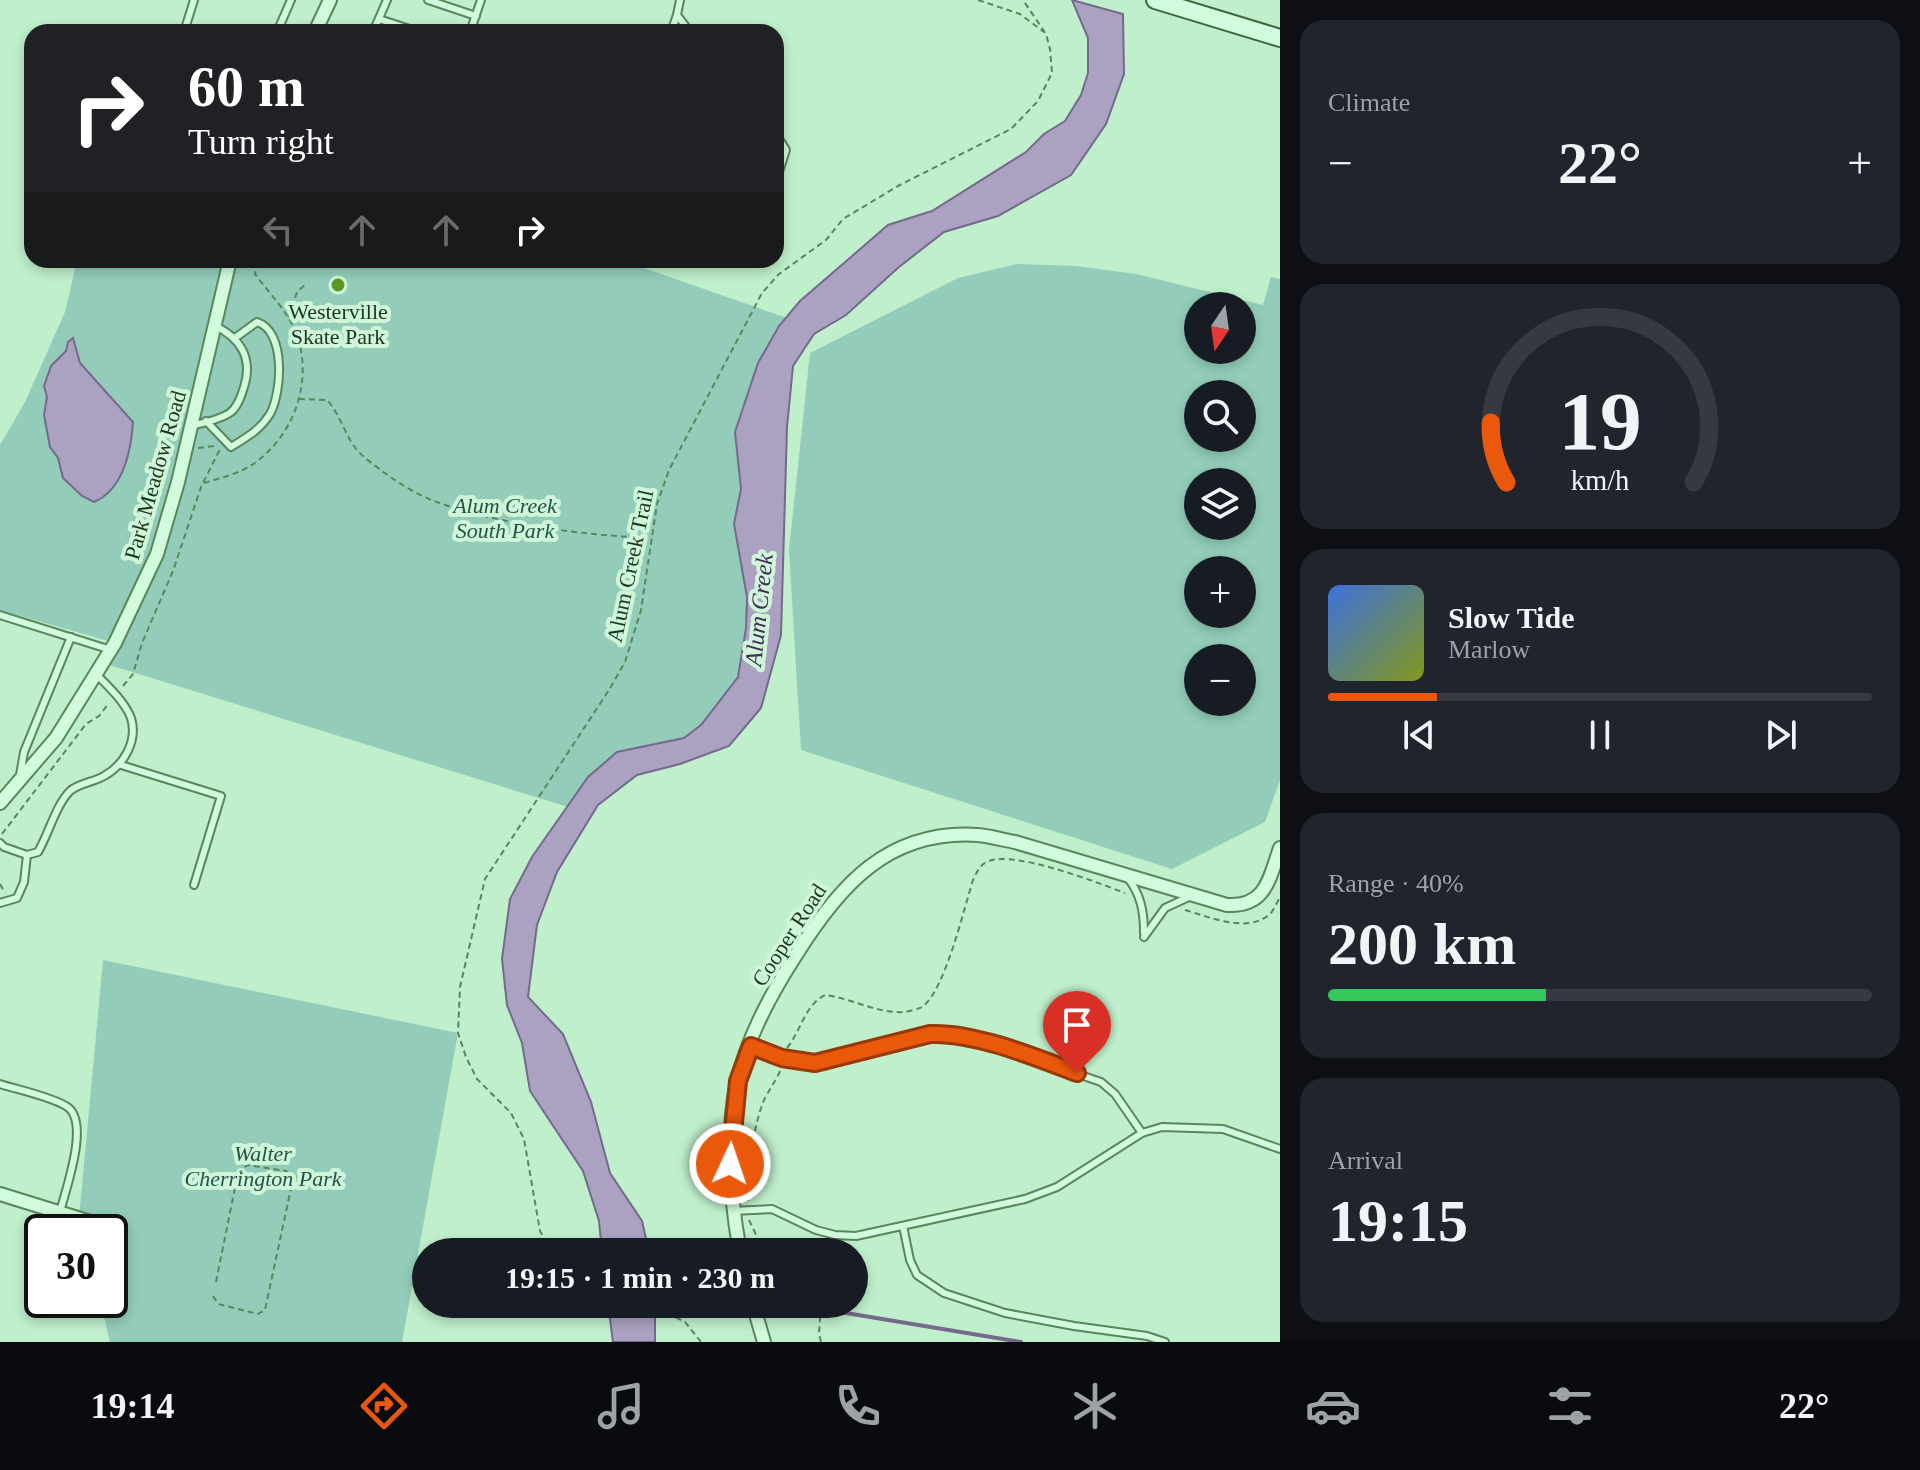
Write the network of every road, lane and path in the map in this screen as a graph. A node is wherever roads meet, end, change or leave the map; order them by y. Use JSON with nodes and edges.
{"nodes":[{"id":1,"x":194,"y":0,"type":"edge"},
{"id":2,"x":291,"y":0,"type":"edge"},
{"id":3,"x":330,"y":0,"type":"edge"},
{"id":4,"x":387,"y":0,"type":"edge"},
{"id":5,"x":428,"y":0,"type":"edge"},
{"id":6,"x":481,"y":0,"type":"edge"},
{"id":7,"x":680,"y":0,"type":"edge"},
{"id":8,"x":978,"y":0,"type":"edge"},
{"id":9,"x":1023,"y":0,"type":"edge"},
{"id":10,"x":1163,"y":1,"type":"edge"},
{"id":11,"x":677,"y":15,"type":"junction"},
{"id":12,"x":476,"y":16,"type":"junction"},
{"id":13,"x":379,"y":19,"type":"junction"},
{"id":14,"x":186,"y":24,"type":"edge"},
{"id":15,"x":280,"y":24,"type":"edge"},
{"id":16,"x":319,"y":24,"type":"edge"},
{"id":17,"x":377,"y":24,"type":"edge"},
{"id":18,"x":394,"y":24,"type":"edge"},
{"id":19,"x":473,"y":24,"type":"edge"},
{"id":20,"x":674,"y":24,"type":"edge"},
{"id":21,"x":684,"y":24,"type":"edge"},
{"id":22,"x":1046,"y":34,"type":"junction"},
{"id":23,"x":1280,"y":38,"type":"edge"},
{"id":24,"x":228,"y":268,"type":"edge"},
{"id":25,"x":256,"y":268,"type":"edge"},
{"id":26,"x":255,"y":274,"type":"dead end"},
{"id":27,"x":306,"y":284,"type":"dead end"},
{"id":28,"x":288,"y":318,"type":"dead end"},
{"id":29,"x":215,"y":326,"type":"junction"},
{"id":30,"x":235,"y":338,"type":"junction"},
{"id":31,"x":299,"y":399,"type":"dead end"},
{"id":32,"x":206,"y":421,"type":"junction"},
{"id":33,"x":191,"y":426,"type":"junction"},
{"id":34,"x":222,"y":437,"type":"junction"},
{"id":35,"x":186,"y":448,"type":"junction"},
{"id":36,"x":653,"y":538,"type":"junction"},
{"id":37,"x":0,"y":615,"type":"edge"},
{"id":38,"x":71,"y":637,"type":"junction"},
{"id":39,"x":111,"y":650,"type":"junction"},
{"id":40,"x":96,"y":674,"type":"junction"},
{"id":41,"x":121,"y":765,"type":"junction"},
{"id":42,"x":19,"y":780,"type":"junction"},
{"id":43,"x":0,"y":803,"type":"edge"},
{"id":44,"x":0,"y":843,"type":"edge"},
{"id":45,"x":1280,"y":848,"type":"edge"},
{"id":46,"x":27,"y":855,"type":"junction"},
{"id":47,"x":1125,"y":874,"type":"junction"},
{"id":48,"x":194,"y":885,"type":"dead end"},
{"id":49,"x":1194,"y":895,"type":"junction"},
{"id":50,"x":1139,"y":897,"type":"junction"},
{"id":51,"x":1280,"y":897,"type":"edge"},
{"id":52,"x":0,"y":903,"type":"edge"},
{"id":53,"x":1169,"y":906,"type":"junction"},
{"id":54,"x":751,"y":1046,"type":"junction"},
{"id":55,"x":784,"y":1058,"type":"junction"},
{"id":56,"x":0,"y":1084,"type":"edge"},
{"id":57,"x":1142,"y":1133,"type":"junction"},
{"id":58,"x":1280,"y":1149,"type":"edge"},
{"id":59,"x":0,"y":1194,"type":"edge"},
{"id":60,"x":748,"y":1210,"type":"junction"},
{"id":61,"x":732,"y":1211,"type":"junction"},
{"id":62,"x":60,"y":1212,"type":"junction"},
{"id":63,"x":66,"y":1214,"type":"edge"},
{"id":64,"x":903,"y":1226,"type":"junction"},
{"id":65,"x":544,"y":1238,"type":"edge"},
{"id":66,"x":737,"y":1238,"type":"edge"},
{"id":67,"x":758,"y":1238,"type":"edge"},
{"id":68,"x":216,"y":1282,"type":"dead end"},
{"id":69,"x":213,"y":1296,"type":"dead end"},
{"id":70,"x":677,"y":1318,"type":"edge"},
{"id":71,"x":757,"y":1318,"type":"edge"},
{"id":72,"x":820,"y":1318,"type":"edge"},
{"id":73,"x":701,"y":1342,"type":"edge"},
{"id":74,"x":764,"y":1342,"type":"edge"},
{"id":75,"x":821,"y":1342,"type":"edge"},
{"id":76,"x":1165,"y":1342,"type":"edge"}],
"edges":[{"from":1,"to":14,"type":"lane"},
{"from":2,"to":15,"type":"lane"},
{"from":3,"to":16,"type":"street"},
{"from":4,"to":13,"type":"lane"},
{"from":5,"to":12,"type":"lane"},
{"from":6,"to":12,"type":"lane"},
{"from":7,"to":11,"type":"lane"},
{"from":8,"to":22,"type":"path"},
{"from":9,"to":22,"type":"path","name":"Alum Creek Trail"},
{"from":10,"to":23,"type":"main road"},
{"from":11,"to":20,"type":"lane"},
{"from":11,"to":21,"type":"lane"},
{"from":12,"to":19,"type":"lane"},
{"from":13,"to":17,"type":"lane"},
{"from":13,"to":18,"type":"lane"},
{"from":22,"to":36,"type":"path","name":"Alum Creek Trail"},
{"from":24,"to":29,"type":"street","name":"Park Meadow Road"},
{"from":25,"to":26,"type":"path"},
{"from":27,"to":28,"type":"path"},
{"from":29,"to":30,"type":"lane"},
{"from":29,"to":33,"type":"street","name":"Park Meadow Road"},
{"from":30,"to":32,"type":"lane"},
{"from":30,"to":34,"type":"lane"},
{"from":31,"to":36,"type":"path"},
{"from":32,"to":33,"type":"lane"},
{"from":32,"to":34,"type":"lane"},
{"from":33,"to":35,"type":"street","name":"Park Meadow Road"},
{"from":34,"to":35,"type":"path"},
{"from":35,"to":39,"type":"street","name":"Park Meadow Road"},
{"from":36,"to":65,"type":"path","name":"Alum Creek Trail"},
{"from":37,"to":38,"type":"lane"},
{"from":38,"to":39,"type":"lane"},
{"from":38,"to":42,"type":"lane"},
{"from":39,"to":40,"type":"street","name":"Park Meadow Road"},
{"from":40,"to":41,"type":"lane"},
{"from":40,"to":42,"type":"street","name":"Park Meadow Road"},
{"from":41,"to":46,"type":"lane"},
{"from":41,"to":48,"type":"lane"},
{"from":42,"to":43,"type":"street","name":"Park Meadow Road"},
{"from":44,"to":46,"type":"lane"},
{"from":45,"to":49,"type":"street","name":"Cooper Road"},
{"from":46,"to":52,"type":"lane"},
{"from":47,"to":49,"type":"street","name":"Cooper Road"},
{"from":47,"to":50,"type":"lane"},
{"from":47,"to":54,"type":"street","name":"Cooper Road"},
{"from":49,"to":53,"type":"lane"},
{"from":50,"to":53,"type":"lane"},
{"from":50,"to":55,"type":"path"},
{"from":51,"to":53,"type":"path"},
{"from":54,"to":55,"type":"lane"},
{"from":54,"to":61,"type":"street","name":"Cooper Road"},
{"from":55,"to":57,"type":"lane"},
{"from":55,"to":60,"type":"path"},
{"from":56,"to":62,"type":"lane"},
{"from":57,"to":58,"type":"lane"},
{"from":57,"to":64,"type":"lane"},
{"from":59,"to":62,"type":"street"},
{"from":60,"to":61,"type":"lane"},
{"from":60,"to":64,"type":"lane"},
{"from":60,"to":67,"type":"path"},
{"from":61,"to":66,"type":"street","name":"Cooper Road"},
{"from":62,"to":63,"type":"street"},
{"from":64,"to":76,"type":"lane"},
{"from":68,"to":69,"type":"path"},
{"from":70,"to":73,"type":"path"},
{"from":71,"to":74,"type":"street"},
{"from":72,"to":75,"type":"path"}]}
